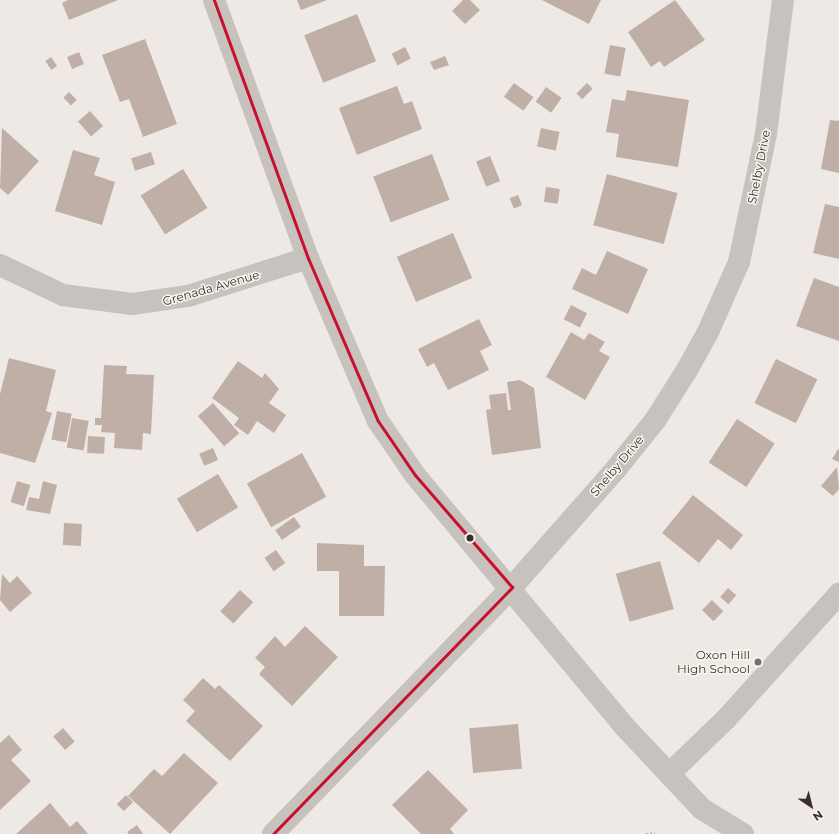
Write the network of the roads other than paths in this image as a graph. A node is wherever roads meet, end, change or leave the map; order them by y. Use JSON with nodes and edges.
{"nodes":[{"id":1,"x":214,"y":0,"type":"edge"},
{"id":2,"x":783,"y":0,"type":"edge"},
{"id":3,"x":308,"y":258,"type":"junction"},
{"id":4,"x":0,"y":265,"type":"edge"},
{"id":5,"x":512,"y":588,"type":"junction"},
{"id":6,"x":839,"y":594,"type":"edge"},
{"id":7,"x":668,"y":774,"type":"junction"},
{"id":8,"x":273,"y":834,"type":"edge"},
{"id":9,"x":743,"y":834,"type":"edge"}],
"edges":[{"from":1,"to":3,"type":"street"},
{"from":2,"to":5,"type":"street","name":"Shelby Drive"},
{"from":3,"to":4,"type":"street","name":"Grenada Avenue"},
{"from":3,"to":5,"type":"street"},
{"from":5,"to":7,"type":"street"},
{"from":5,"to":8,"type":"street","name":"Shelby Drive"},
{"from":6,"to":7,"type":"street"},
{"from":7,"to":9,"type":"street"}]}
